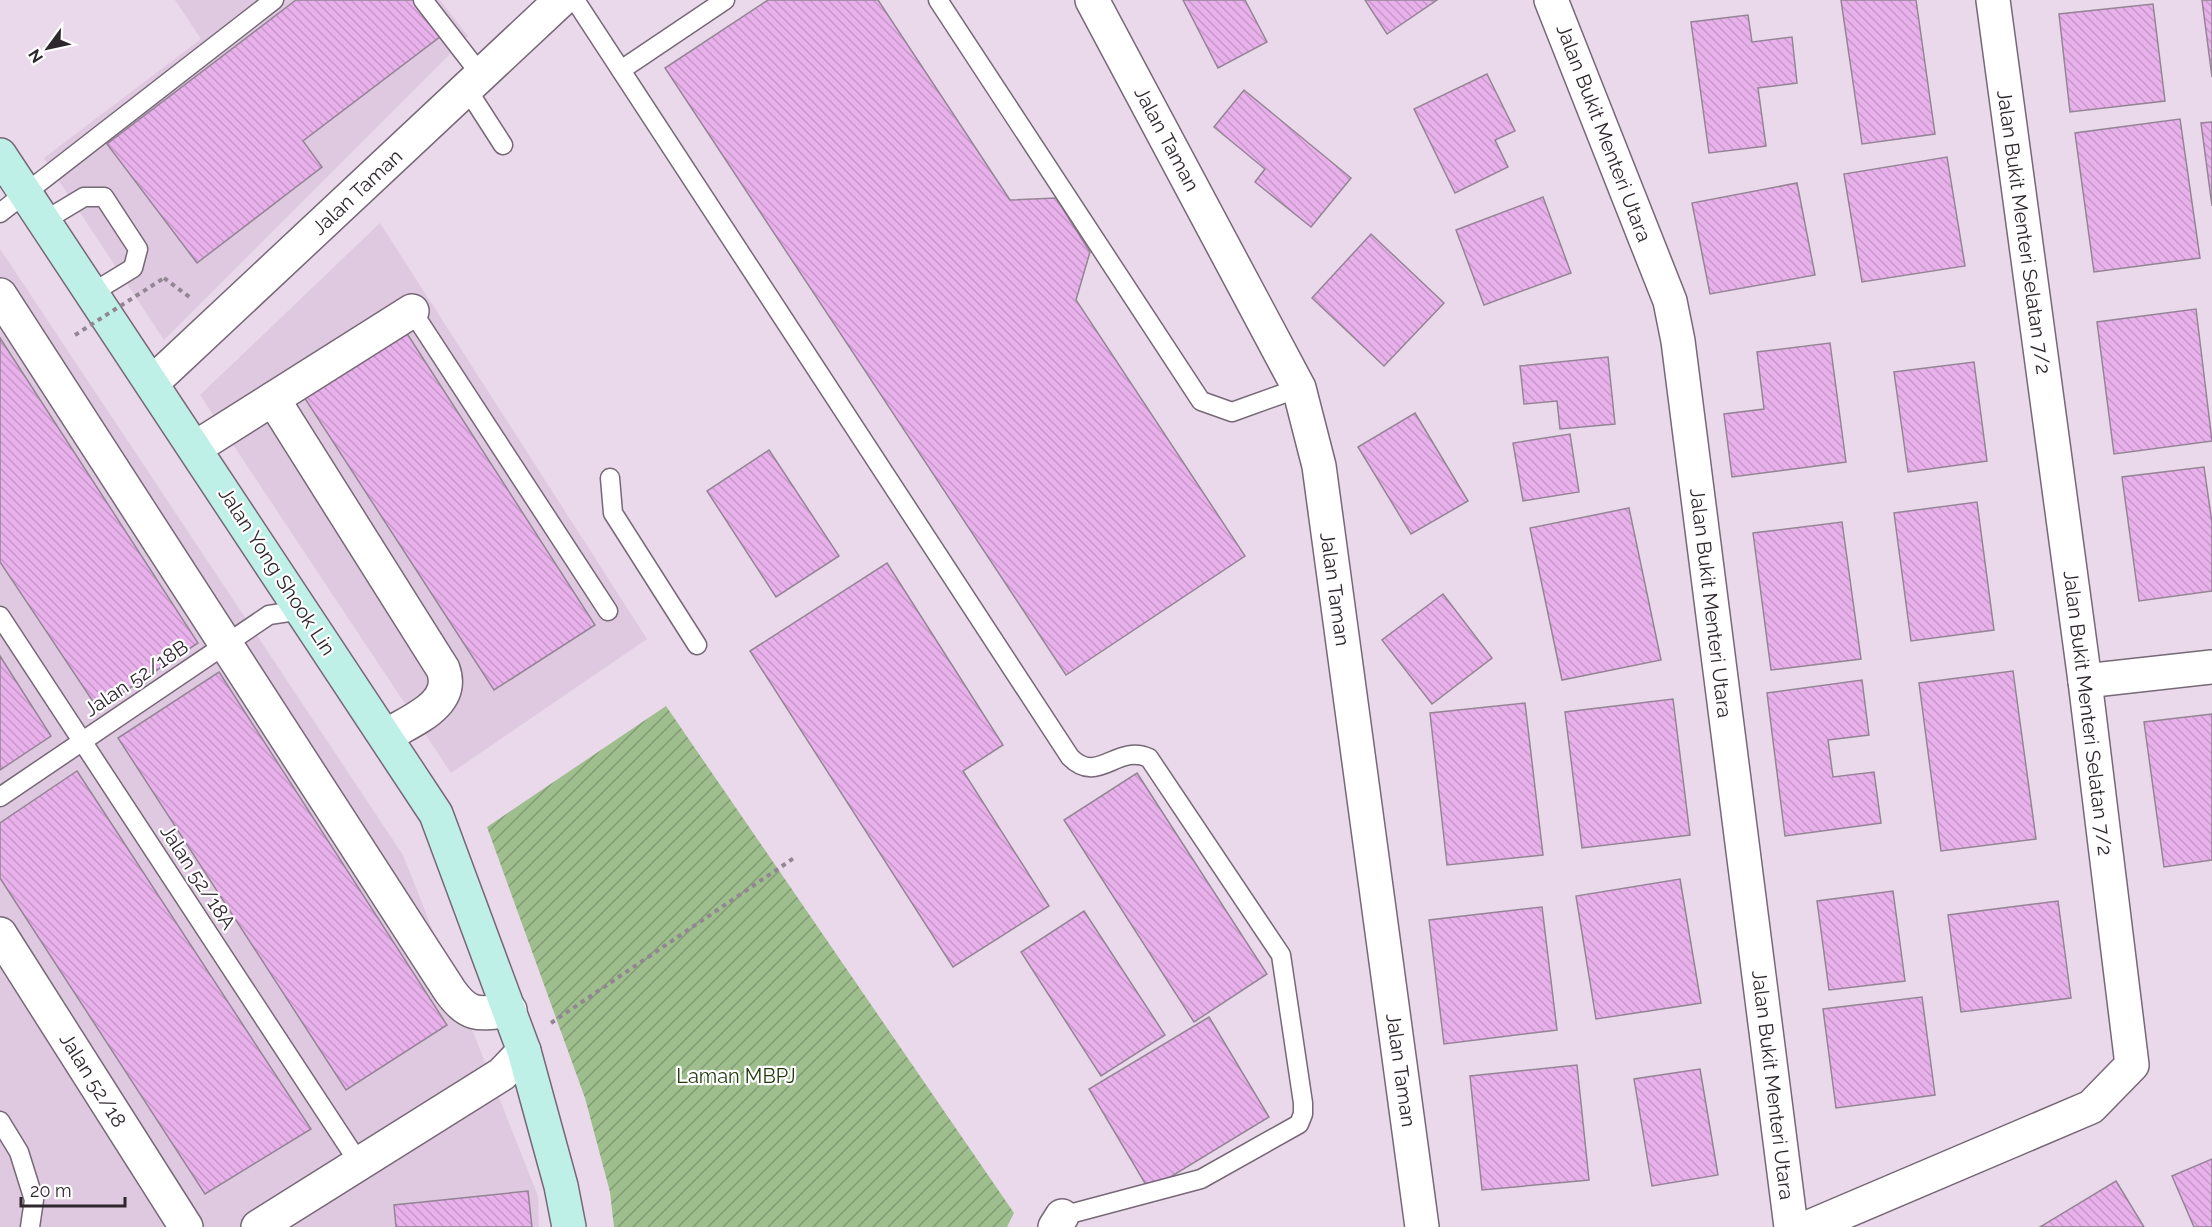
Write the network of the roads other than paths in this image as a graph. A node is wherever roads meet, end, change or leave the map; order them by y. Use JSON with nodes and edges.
{"nodes":[{"id":1,"x":274,"y":0,"type":"edge"},
{"id":2,"x":423,"y":0,"type":"edge"},
{"id":3,"x":561,"y":0,"type":"edge"},
{"id":4,"x":575,"y":0,"type":"edge"},
{"id":5,"x":725,"y":0,"type":"edge"},
{"id":6,"x":938,"y":0,"type":"edge"},
{"id":7,"x":1092,"y":0,"type":"edge"},
{"id":8,"x":1551,"y":0,"type":"edge"},
{"id":9,"x":1992,"y":0,"type":"edge"},
{"id":10,"x":621,"y":70,"type":"junction"},
{"id":11,"x":474,"y":82,"type":"junction"},
{"id":12,"x":503,"y":145,"type":"dead end"},
{"id":13,"x":0,"y":155,"type":"edge"},
{"id":14,"x":26,"y":194,"type":"junction"},
{"id":15,"x":0,"y":213,"type":"edge"},
{"id":16,"x":44,"y":221,"type":"junction"},
{"id":17,"x":92,"y":293,"type":"junction"},
{"id":18,"x":0,"y":295,"type":"edge"},
{"id":19,"x":412,"y":310,"type":"joint"},
{"id":20,"x":152,"y":384,"type":"junction"},
{"id":21,"x":1299,"y":388,"type":"junction"},
{"id":22,"x":273,"y":399,"type":"junction"},
{"id":23,"x":195,"y":448,"type":"junction"},
{"id":24,"x":610,"y":478,"type":"dead end"},
{"id":25,"x":302,"y":610,"type":"junction"},
{"id":26,"x":608,"y":611,"type":"dead end"},
{"id":27,"x":0,"y":616,"type":"edge"},
{"id":28,"x":226,"y":644,"type":"junction"},
{"id":29,"x":698,"y":645,"type":"dead end"},
{"id":30,"x":2212,"y":667,"type":"edge"},
{"id":31,"x":2085,"y":681,"type":"junction"},
{"id":32,"x":386,"y":736,"type":"junction"},
{"id":33,"x":82,"y":741,"type":"junction"},
{"id":34,"x":0,"y":797,"type":"edge"},
{"id":35,"x":0,"y":934,"type":"edge"},
{"id":36,"x":510,"y":1010,"type":"junction"},
{"id":37,"x":524,"y":1051,"type":"junction"},
{"id":38,"x":0,"y":1121,"type":"edge"},
{"id":39,"x":359,"y":1163,"type":"junction"},
{"id":40,"x":1058,"y":1222,"type":"edge"},
{"id":41,"x":30,"y":1227,"type":"edge"},
{"id":42,"x":186,"y":1227,"type":"edge"},
{"id":43,"x":258,"y":1227,"type":"edge"},
{"id":44,"x":569,"y":1227,"type":"edge"},
{"id":45,"x":1422,"y":1227,"type":"edge"},
{"id":46,"x":1791,"y":1227,"type":"edge"},
{"id":47,"x":1809,"y":1227,"type":"edge"}],
"edges":[{"from":1,"to":14,"type":"lane"},
{"from":2,"to":11,"type":"lane"},
{"from":3,"to":11,"type":"street","name":"Jalan Taman"},
{"from":4,"to":10,"type":"lane"},
{"from":5,"to":10,"type":"lane"},
{"from":6,"to":21,"type":"lane"},
{"from":7,"to":21,"type":"street","name":"Jalan Taman"},
{"from":8,"to":46,"type":"street","name":"Jalan Bukit Menteri Utara"},
{"from":9,"to":31,"type":"street","name":"Jalan Bukit Menteri Selatan 7/2"},
{"from":10,"to":40,"type":"lane"},
{"from":11,"to":12,"type":"lane"},
{"from":11,"to":20,"type":"street","name":"Jalan Taman"},
{"from":13,"to":14,"type":"main road","name":"Jalan Yong Shook Lin"},
{"from":14,"to":15,"type":"lane"},
{"from":14,"to":16,"type":"main road","name":"Jalan Yong Shook Lin"},
{"from":16,"to":17,"type":"main road","name":"Jalan Yong Shook Lin"},
{"from":16,"to":17,"type":"lane"},
{"from":17,"to":20,"type":"main road","name":"Jalan Yong Shook Lin"},
{"from":18,"to":28,"type":"street"},
{"from":19,"to":22,"type":"street"},
{"from":19,"to":26,"type":"lane"},
{"from":20,"to":23,"type":"main road","name":"Jalan Yong Shook Lin"},
{"from":21,"to":45,"type":"street","name":"Jalan Taman"},
{"from":22,"to":23,"type":"street"},
{"from":22,"to":32,"type":"street"},
{"from":23,"to":25,"type":"main road","name":"Jalan Yong Shook Lin"},
{"from":24,"to":29,"type":"lane"},
{"from":25,"to":28,"type":"lane","name":"Jalan 52/18B"},
{"from":25,"to":32,"type":"main road","name":"Jalan Yong Shook Lin"},
{"from":27,"to":33,"type":"lane","name":"Jalan 52/18A"},
{"from":28,"to":33,"type":"lane","name":"Jalan 52/18B"},
{"from":28,"to":36,"type":"street"},
{"from":30,"to":31,"type":"street"},
{"from":31,"to":47,"type":"street","name":"Jalan Bukit Menteri Selatan 7/2"},
{"from":32,"to":36,"type":"main road","name":"Jalan Yong Shook Lin"},
{"from":33,"to":34,"type":"lane","name":"Jalan 52/18B"},
{"from":33,"to":39,"type":"lane","name":"Jalan 52/18A"},
{"from":35,"to":42,"type":"street","name":"Jalan 52/18"},
{"from":36,"to":37,"type":"main road","name":"Jalan Yong Shook Lin"},
{"from":37,"to":39,"type":"street"},
{"from":37,"to":44,"type":"main road","name":"Jalan Yong Shook Lin"},
{"from":38,"to":41,"type":"lane"},
{"from":39,"to":43,"type":"street"}]}
